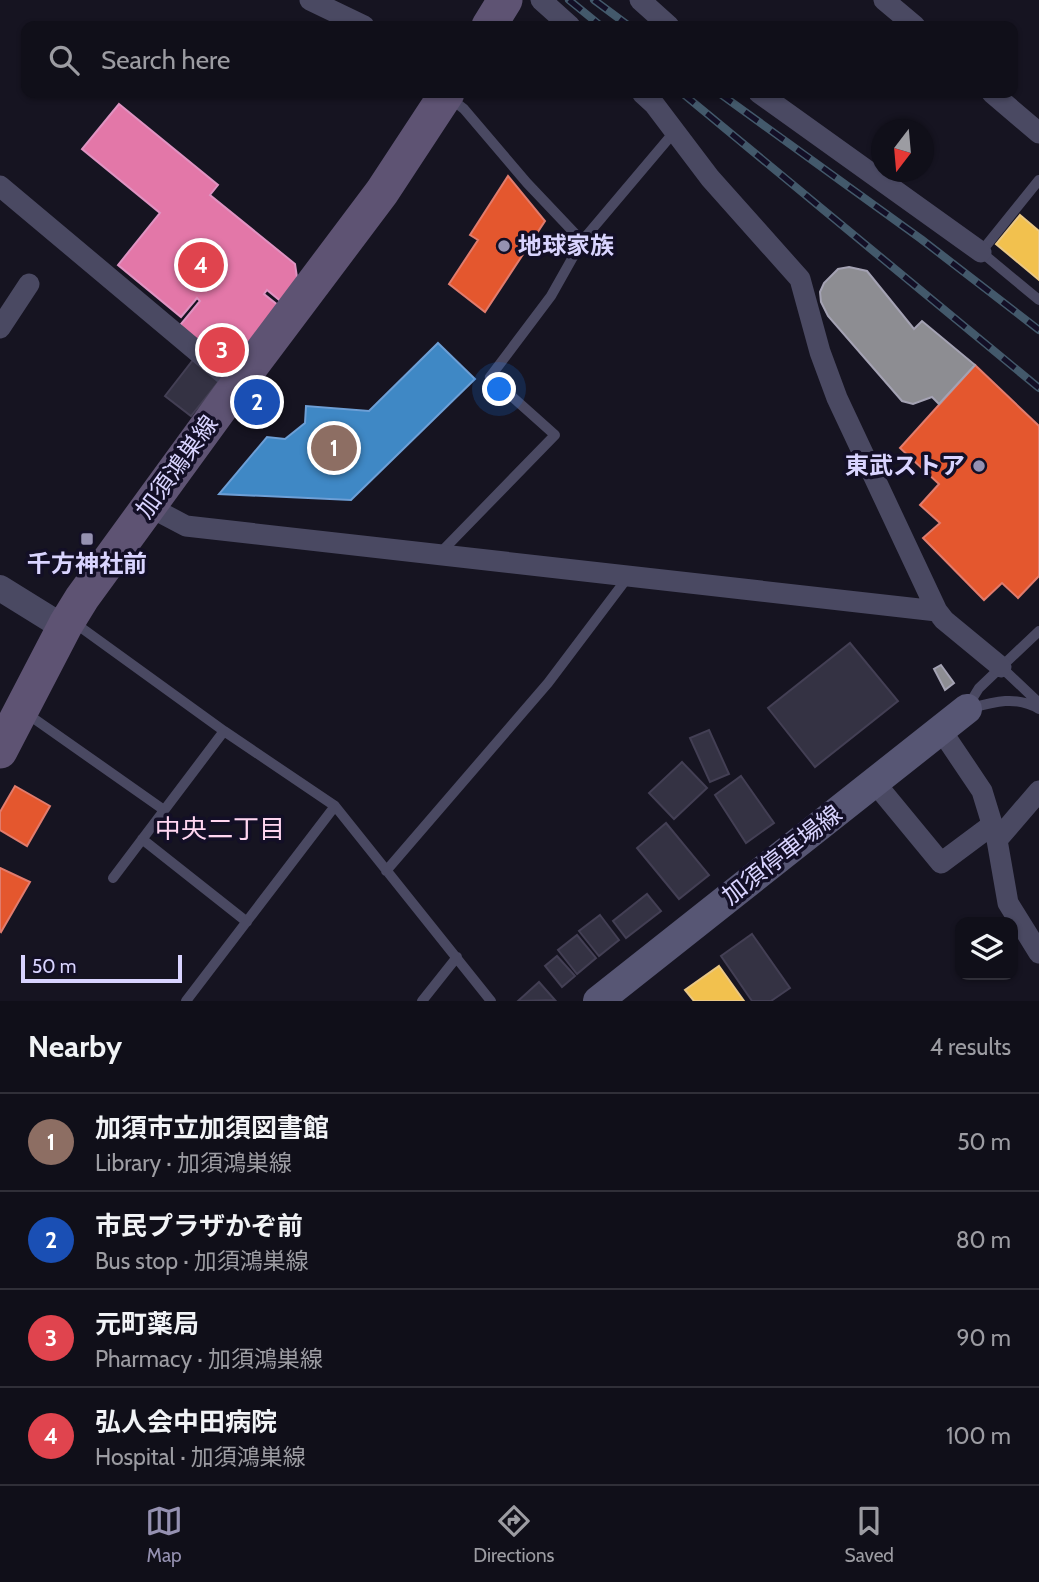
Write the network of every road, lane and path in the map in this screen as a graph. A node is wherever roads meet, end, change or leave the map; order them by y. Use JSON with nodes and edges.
{"nodes":[{"id":1,"x":310,"y":0,"type":"edge"},
{"id":2,"x":505,"y":0,"type":"edge"},
{"id":3,"x":541,"y":0,"type":"edge"},
{"id":4,"x":640,"y":0,"type":"edge"},
{"id":5,"x":884,"y":0,"type":"edge"},
{"id":6,"x":353,"y":21,"type":"edge"},
{"id":7,"x":492,"y":21,"type":"edge"},
{"id":8,"x":564,"y":21,"type":"edge"},
{"id":9,"x":663,"y":21,"type":"edge"},
{"id":10,"x":909,"y":21,"type":"edge"},
{"id":11,"x":443,"y":98,"type":"edge"},
{"id":12,"x":451,"y":98,"type":"edge"},
{"id":13,"x":646,"y":98,"type":"edge"},
{"id":14,"x":766,"y":98,"type":"edge"},
{"id":15,"x":998,"y":98,"type":"edge"},
{"id":16,"x":675,"y":131,"type":"junction"},
{"id":17,"x":1039,"y":133,"type":"edge"},
{"id":18,"x":1039,"y":180,"type":"edge"},
{"id":19,"x":0,"y":186,"type":"edge"},
{"id":20,"x":582,"y":241,"type":"junction"},
{"id":21,"x":981,"y":252,"type":"junction"},
{"id":22,"x":29,"y":284,"type":"dead end"},
{"id":23,"x":1039,"y":300,"type":"edge"},
{"id":24,"x":0,"y":328,"type":"edge"},
{"id":25,"x":237,"y":385,"type":"junction"},
{"id":26,"x":148,"y":506,"type":"junction"},
{"id":27,"x":444,"y":556,"type":"junction"},
{"id":28,"x":628,"y":577,"type":"junction"},
{"id":29,"x":0,"y":588,"type":"edge"},
{"id":30,"x":937,"y":611,"type":"junction"},
{"id":31,"x":66,"y":624,"type":"junction"},
{"id":32,"x":1039,"y":631,"type":"edge"},
{"id":33,"x":1001,"y":667,"type":"junction"},
{"id":34,"x":1039,"y":703,"type":"edge"},
{"id":35,"x":967,"y":709,"type":"junction"},
{"id":36,"x":1039,"y":709,"type":"edge"},
{"id":37,"x":22,"y":710,"type":"junction"},
{"id":38,"x":941,"y":730,"type":"junction"},
{"id":39,"x":224,"y":731,"type":"junction"},
{"id":40,"x":0,"y":751,"type":"edge"},
{"id":41,"x":875,"y":783,"type":"junction"},
{"id":42,"x":1039,"y":792,"type":"edge"},
{"id":43,"x":335,"y":806,"type":"junction"},
{"id":44,"x":164,"y":810,"type":"junction"},
{"id":45,"x":994,"y":833,"type":"junction"},
{"id":46,"x":142,"y":839,"type":"junction"},
{"id":47,"x":386,"y":872,"type":"junction"},
{"id":48,"x":113,"y":878,"type":"dead end"},
{"id":49,"x":247,"y":922,"type":"junction"},
{"id":50,"x":1039,"y":953,"type":"edge"},
{"id":51,"x":457,"y":957,"type":"junction"},
{"id":52,"x":186,"y":1001,"type":"edge"},
{"id":53,"x":422,"y":1001,"type":"edge"},
{"id":54,"x":491,"y":1001,"type":"edge"},
{"id":55,"x":597,"y":1001,"type":"edge"}],
"edges":[{"from":1,"to":6,"type":"street"},
{"from":2,"to":7,"type":"main road"},
{"from":3,"to":8,"type":"street"},
{"from":4,"to":9,"type":"street"},
{"from":5,"to":10,"type":"street"},
{"from":11,"to":25,"type":"main road","name":"加須鴻巣線"},
{"from":12,"to":20,"type":"lane"},
{"from":13,"to":16,"type":"street"},
{"from":14,"to":21,"type":"street"},
{"from":15,"to":17,"type":"street"},
{"from":16,"to":20,"type":"lane"},
{"from":16,"to":30,"type":"street"},
{"from":18,"to":21,"type":"lane"},
{"from":19,"to":25,"type":"street"},
{"from":20,"to":27,"type":"lane"},
{"from":21,"to":23,"type":"lane"},
{"from":22,"to":24,"type":"street"},
{"from":25,"to":26,"type":"main road","name":"加須鴻巣線"},
{"from":26,"to":27,"type":"street"},
{"from":26,"to":31,"type":"main road","name":"加須鴻巣線"},
{"from":27,"to":28,"type":"street"},
{"from":28,"to":30,"type":"street"},
{"from":28,"to":47,"type":"lane"},
{"from":29,"to":31,"type":"street"},
{"from":30,"to":33,"type":"street"},
{"from":31,"to":37,"type":"main road","name":"加須鴻巣線"},
{"from":31,"to":39,"type":"lane"},
{"from":32,"to":33,"type":"lane"},
{"from":33,"to":34,"type":"lane"},
{"from":33,"to":35,"type":"lane"},
{"from":35,"to":36,"type":"lane"},
{"from":35,"to":38,"type":"main road","name":"加須停車場線"},
{"from":37,"to":40,"type":"main road","name":"加須鴻巣線"},
{"from":37,"to":44,"type":"lane"},
{"from":38,"to":41,"type":"main road","name":"加須停車場線"},
{"from":38,"to":45,"type":"street"},
{"from":39,"to":43,"type":"lane"},
{"from":39,"to":44,"type":"lane"},
{"from":41,"to":45,"type":"street"},
{"from":41,"to":55,"type":"main road","name":"加須停車場線"},
{"from":42,"to":45,"type":"street"},
{"from":43,"to":47,"type":"lane"},
{"from":43,"to":49,"type":"lane"},
{"from":44,"to":46,"type":"lane"},
{"from":45,"to":50,"type":"street"},
{"from":46,"to":48,"type":"lane"},
{"from":46,"to":49,"type":"lane"},
{"from":47,"to":51,"type":"lane"},
{"from":49,"to":52,"type":"lane"},
{"from":51,"to":53,"type":"lane"},
{"from":51,"to":54,"type":"lane"}]}
